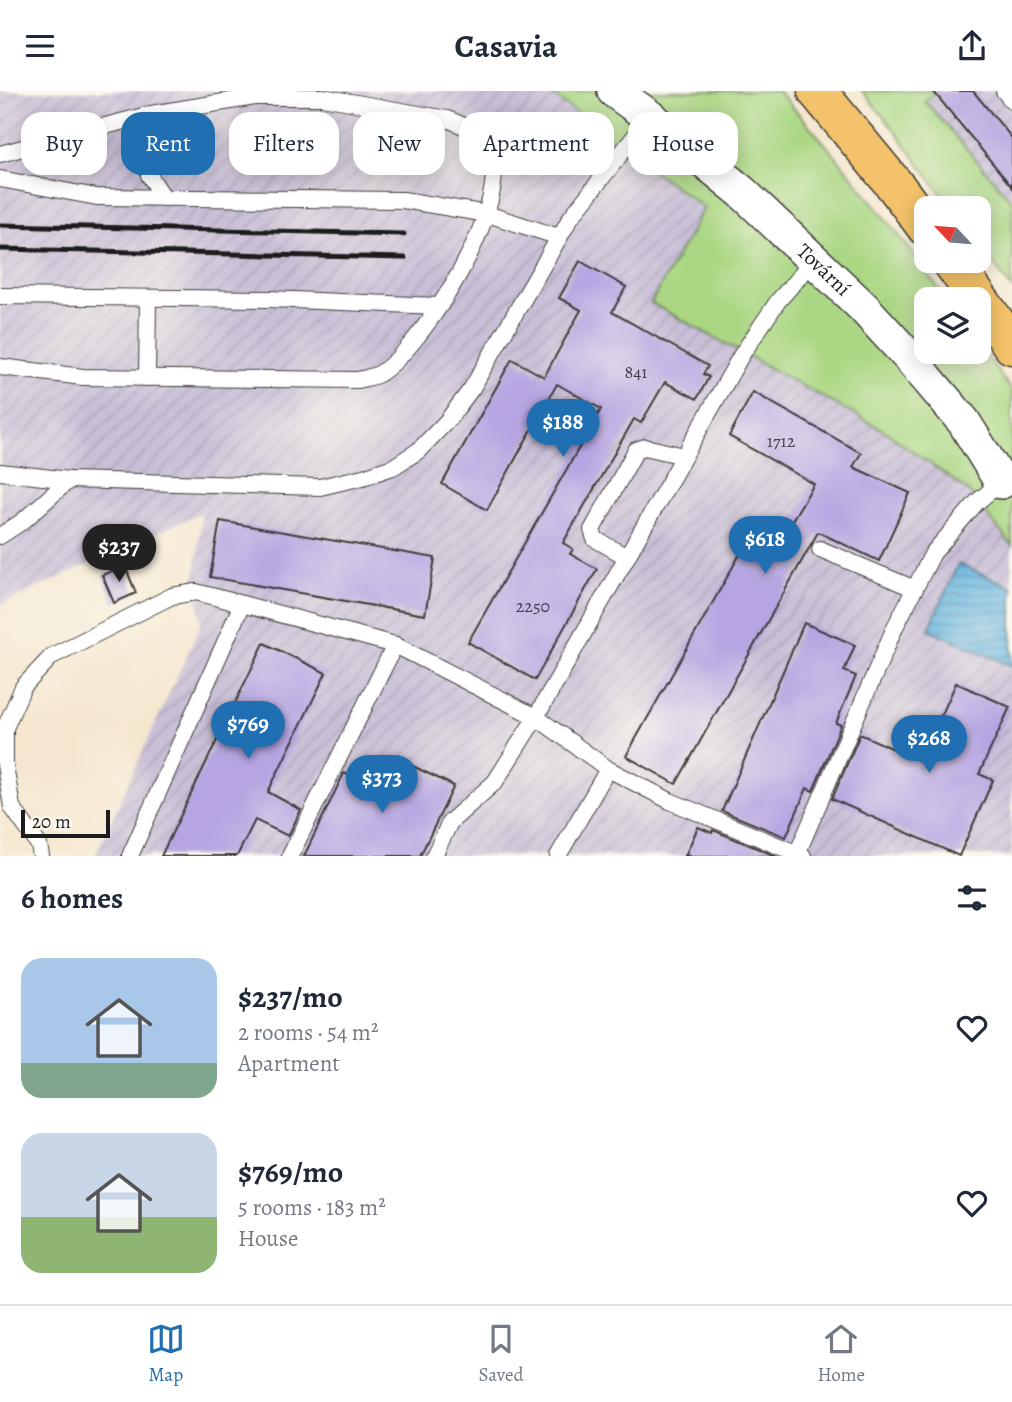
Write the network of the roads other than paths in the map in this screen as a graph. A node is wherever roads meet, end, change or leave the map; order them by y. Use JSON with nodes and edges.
{"nodes":[{"id":1,"x":614,"y":91,"type":"edge"},
{"id":2,"x":817,"y":91,"type":"edge"},
{"id":3,"x":1004,"y":91,"type":"edge"},
{"id":4,"x":1012,"y":101,"type":"edge"},
{"id":5,"x":163,"y":112,"type":"edge"},
{"id":6,"x":643,"y":112,"type":"edge"},
{"id":7,"x":121,"y":122,"type":"edge"},
{"id":8,"x":628,"y":144,"type":"edge"},
{"id":9,"x":0,"y":154,"type":"edge"},
{"id":10,"x":149,"y":175,"type":"edge"},
{"id":11,"x":721,"y":175,"type":"edge"},
{"id":12,"x":0,"y":179,"type":"edge"},
{"id":13,"x":164,"y":198,"type":"junction"},
{"id":14,"x":914,"y":211,"type":"edge"},
{"id":15,"x":487,"y":214,"type":"junction"},
{"id":16,"x":559,"y":237,"type":"junction"},
{"id":17,"x":814,"y":260,"type":"junction"},
{"id":18,"x":960,"y":273,"type":"edge"},
{"id":19,"x":0,"y":296,"type":"edge"},
{"id":20,"x":148,"y":299,"type":"junction"},
{"id":21,"x":438,"y":306,"type":"junction"},
{"id":22,"x":1012,"y":345,"type":"edge"},
{"id":23,"x":0,"y":367,"type":"edge"},
{"id":24,"x":147,"y":378,"type":"junction"},
{"id":25,"x":684,"y":456,"type":"junction"},
{"id":26,"x":0,"y":472,"type":"edge"},
{"id":27,"x":69,"y":480,"type":"junction"},
{"id":28,"x":1001,"y":482,"type":"joint"},
{"id":29,"x":0,"y":535,"type":"edge"},
{"id":30,"x":820,"y":549,"type":"dead end"},
{"id":31,"x":627,"y":557,"type":"junction"},
{"id":32,"x":915,"y":589,"type":"junction"},
{"id":33,"x":242,"y":604,"type":"junction"},
{"id":34,"x":395,"y":645,"type":"junction"},
{"id":35,"x":536,"y":717,"type":"junction"},
{"id":36,"x":608,"y":769,"type":"junction"},
{"id":37,"x":800,"y":855,"type":"edge"},
{"id":38,"x":41,"y":856,"type":"edge"},
{"id":39,"x":130,"y":856,"type":"edge"},
{"id":40,"x":290,"y":856,"type":"edge"},
{"id":41,"x":435,"y":856,"type":"edge"},
{"id":42,"x":558,"y":856,"type":"edge"}],
"edges":[{"from":1,"to":6,"type":"street","name":"Tovární"},
{"from":2,"to":14,"type":"main road"},
{"from":3,"to":4,"type":"lane"},
{"from":5,"to":15,"type":"lane"},
{"from":7,"to":9,"type":"lane"},
{"from":8,"to":16,"type":"lane"},
{"from":10,"to":13,"type":"lane"},
{"from":11,"to":17,"type":"street","name":"Tovární"},
{"from":12,"to":13,"type":"lane"},
{"from":13,"to":15,"type":"lane"},
{"from":15,"to":16,"type":"lane"},
{"from":15,"to":21,"type":"lane"},
{"from":16,"to":27,"type":"lane"},
{"from":17,"to":25,"type":"lane"},
{"from":17,"to":28,"type":"street","name":"Tovární"},
{"from":18,"to":22,"type":"main road"},
{"from":19,"to":20,"type":"lane"},
{"from":20,"to":21,"type":"lane"},
{"from":20,"to":24,"type":"lane"},
{"from":21,"to":24,"type":"lane"},
{"from":23,"to":24,"type":"lane"},
{"from":25,"to":31,"type":"lane"},
{"from":25,"to":31,"type":"lane"},
{"from":26,"to":27,"type":"lane"},
{"from":27,"to":29,"type":"lane"},
{"from":28,"to":32,"type":"lane"},
{"from":30,"to":32,"type":"lane"},
{"from":31,"to":35,"type":"lane"},
{"from":32,"to":37,"type":"lane"},
{"from":33,"to":34,"type":"lane"},
{"from":33,"to":38,"type":"lane"},
{"from":33,"to":39,"type":"lane"},
{"from":34,"to":35,"type":"lane"},
{"from":34,"to":40,"type":"lane"},
{"from":35,"to":36,"type":"lane"},
{"from":35,"to":41,"type":"lane"},
{"from":36,"to":37,"type":"lane"},
{"from":36,"to":42,"type":"lane"}]}
